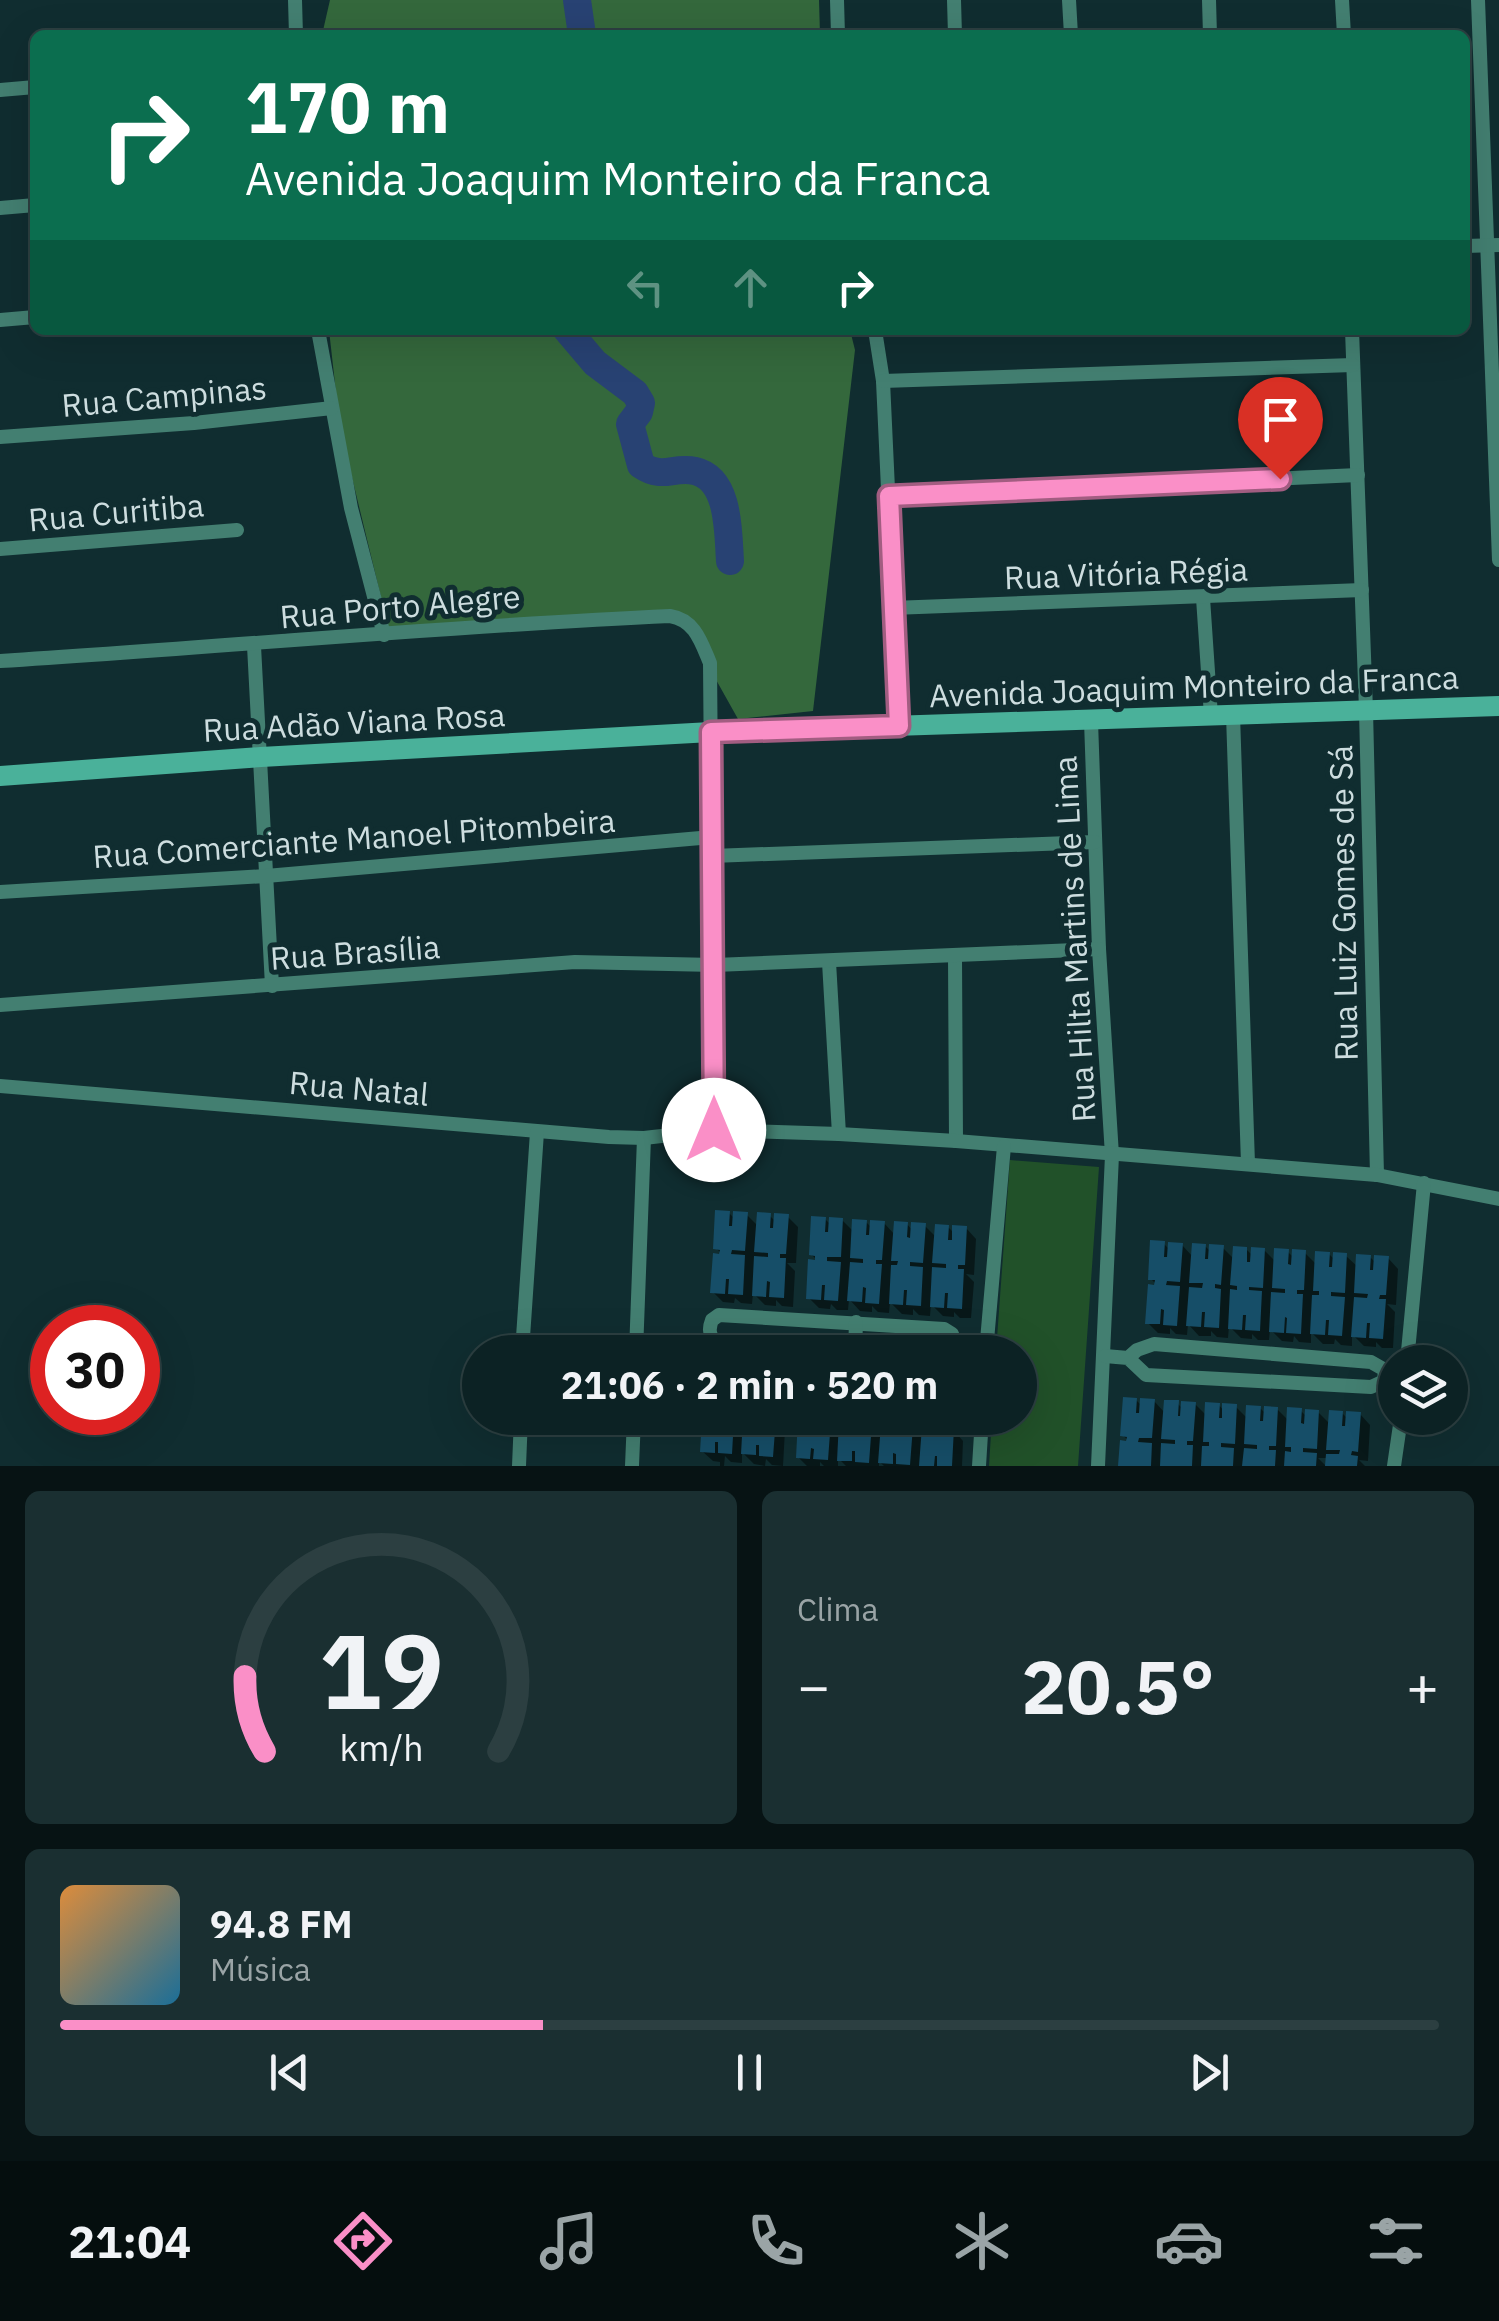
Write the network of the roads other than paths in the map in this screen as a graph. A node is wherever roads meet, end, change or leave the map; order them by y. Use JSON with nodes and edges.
{"nodes":[{"id":1,"x":296,"y":0,"type":"edge"},
{"id":2,"x":836,"y":0,"type":"edge"},
{"id":3,"x":954,"y":0,"type":"edge"},
{"id":4,"x":1069,"y":0,"type":"edge"},
{"id":5,"x":1209,"y":0,"type":"edge"},
{"id":6,"x":1342,"y":0,"type":"edge"},
{"id":7,"x":1478,"y":0,"type":"edge"},
{"id":8,"x":296,"y":30,"type":"edge"},
{"id":9,"x":838,"y":30,"type":"edge"},
{"id":10,"x":955,"y":30,"type":"edge"},
{"id":11,"x":1070,"y":30,"type":"edge"},
{"id":12,"x":1210,"y":30,"type":"edge"},
{"id":13,"x":1344,"y":30,"type":"edge"},
{"id":14,"x":30,"y":87,"type":"edge"},
{"id":15,"x":0,"y":90,"type":"edge"},
{"id":16,"x":30,"y":205,"type":"edge"},
{"id":17,"x":0,"y":208,"type":"edge"},
{"id":18,"x":1493,"y":245,"type":"edge"},
{"id":19,"x":30,"y":317,"type":"edge"},
{"id":20,"x":0,"y":320,"type":"edge"},
{"id":21,"x":319,"y":335,"type":"edge"},
{"id":22,"x":876,"y":335,"type":"edge"},
{"id":23,"x":1352,"y":335,"type":"edge"},
{"id":24,"x":1353,"y":364,"type":"junction"},
{"id":25,"x":882,"y":381,"type":"junction"},
{"id":26,"x":332,"y":408,"type":"junction"},
{"id":27,"x":0,"y":437,"type":"edge"},
{"id":28,"x":1358,"y":475,"type":"junction"},
{"id":29,"x":889,"y":496,"type":"junction"},
{"id":30,"x":236,"y":530,"type":"dead end"},
{"id":31,"x":0,"y":549,"type":"edge"},
{"id":32,"x":1499,"y":560,"type":"edge"},
{"id":33,"x":1362,"y":590,"type":"junction"},
{"id":34,"x":1203,"y":598,"type":"junction"},
{"id":35,"x":892,"y":608,"type":"junction"},
{"id":36,"x":384,"y":635,"type":"junction"},
{"id":37,"x":254,"y":646,"type":"junction"},
{"id":38,"x":0,"y":662,"type":"edge"},
{"id":39,"x":1499,"y":706,"type":"edge"},
{"id":40,"x":1366,"y":710,"type":"junction"},
{"id":41,"x":1233,"y":715,"type":"junction"},
{"id":42,"x":1211,"y":716,"type":"junction"},
{"id":43,"x":1091,"y":721,"type":"junction"},
{"id":44,"x":899,"y":726,"type":"junction"},
{"id":45,"x":711,"y":732,"type":"junction"},
{"id":46,"x":260,"y":757,"type":"junction"},
{"id":47,"x":0,"y":776,"type":"edge"},
{"id":48,"x":712,"y":837,"type":"junction"},
{"id":49,"x":1095,"y":842,"type":"junction"},
{"id":50,"x":712,"y":856,"type":"junction"},
{"id":51,"x":266,"y":876,"type":"junction"},
{"id":52,"x":0,"y":892,"type":"edge"},
{"id":53,"x":1099,"y":948,"type":"junction"},
{"id":54,"x":955,"y":956,"type":"junction"},
{"id":55,"x":829,"y":962,"type":"junction"},
{"id":56,"x":715,"y":965,"type":"junction"},
{"id":57,"x":272,"y":986,"type":"junction"},
{"id":58,"x":0,"y":1004,"type":"edge"},
{"id":59,"x":0,"y":1086,"type":"edge"},
{"id":60,"x":714,"y":1130,"type":"junction"},
{"id":61,"x":537,"y":1132,"type":"junction"},
{"id":62,"x":839,"y":1134,"type":"junction"},
{"id":63,"x":644,"y":1138,"type":"junction"},
{"id":64,"x":956,"y":1142,"type":"junction"},
{"id":65,"x":1004,"y":1146,"type":"junction"},
{"id":66,"x":1112,"y":1155,"type":"junction"},
{"id":67,"x":1248,"y":1164,"type":"junction"},
{"id":68,"x":1377,"y":1175,"type":"junction"},
{"id":69,"x":1424,"y":1183,"type":"junction"},
{"id":70,"x":1499,"y":1200,"type":"edge"},
{"id":71,"x":856,"y":1322,"type":"junction"},
{"id":72,"x":523,"y":1335,"type":"edge"},
{"id":73,"x":637,"y":1335,"type":"edge"},
{"id":74,"x":711,"y":1335,"type":"edge"},
{"id":75,"x":854,"y":1335,"type":"edge"},
{"id":76,"x":952,"y":1335,"type":"edge"},
{"id":77,"x":987,"y":1335,"type":"edge"},
{"id":78,"x":1409,"y":1345,"type":"edge"},
{"id":79,"x":1105,"y":1356,"type":"junction"},
{"id":80,"x":1128,"y":1358,"type":"junction"},
{"id":81,"x":521,"y":1435,"type":"edge"},
{"id":82,"x":633,"y":1435,"type":"edge"},
{"id":83,"x":981,"y":1435,"type":"edge"},
{"id":84,"x":1399,"y":1435,"type":"edge"},
{"id":85,"x":520,"y":1466,"type":"edge"},
{"id":86,"x":632,"y":1466,"type":"edge"},
{"id":87,"x":979,"y":1466,"type":"edge"},
{"id":88,"x":1098,"y":1466,"type":"edge"},
{"id":89,"x":1394,"y":1466,"type":"edge"}],
"edges":[{"from":1,"to":8,"type":"street"},
{"from":2,"to":9,"type":"street"},
{"from":3,"to":10,"type":"street"},
{"from":4,"to":11,"type":"street"},
{"from":5,"to":12,"type":"street"},
{"from":6,"to":13,"type":"street"},
{"from":7,"to":18,"type":"street"},
{"from":14,"to":15,"type":"street"},
{"from":16,"to":17,"type":"street"},
{"from":18,"to":32,"type":"street"},
{"from":19,"to":20,"type":"street"},
{"from":21,"to":26,"type":"street"},
{"from":22,"to":25,"type":"street"},
{"from":23,"to":24,"type":"street","name":"Rua Luiz Gomes de Sá"},
{"from":24,"to":25,"type":"street"},
{"from":24,"to":28,"type":"street","name":"Rua Luiz Gomes de Sá"},
{"from":25,"to":29,"type":"street"},
{"from":26,"to":27,"type":"street","name":"Rua Campinas"},
{"from":26,"to":36,"type":"street"},
{"from":28,"to":29,"type":"street"},
{"from":28,"to":33,"type":"street","name":"Rua Luiz Gomes de Sá"},
{"from":29,"to":35,"type":"street"},
{"from":30,"to":31,"type":"street","name":"Rua Curitiba"},
{"from":33,"to":34,"type":"street","name":"Rua Vitória Régia"},
{"from":33,"to":40,"type":"street","name":"Rua Luiz Gomes de Sá"},
{"from":34,"to":35,"type":"street","name":"Rua Vitória Régia"},
{"from":34,"to":42,"type":"street"},
{"from":35,"to":44,"type":"street"},
{"from":36,"to":37,"type":"street","name":"Rua Porto Alegre"},
{"from":36,"to":45,"type":"street","name":"Rua Porto Alegre"},
{"from":37,"to":38,"type":"street","name":"Rua Porto Alegre"},
{"from":37,"to":46,"type":"street"},
{"from":39,"to":40,"type":"street","name":"Avenida Joaquim Monteiro da Franca"},
{"from":40,"to":41,"type":"street","name":"Avenida Joaquim Monteiro da Franca"},
{"from":40,"to":68,"type":"street","name":"Rua Luiz Gomes de Sá"},
{"from":41,"to":42,"type":"street","name":"Avenida Joaquim Monteiro da Franca"},
{"from":41,"to":67,"type":"street"},
{"from":42,"to":43,"type":"street","name":"Avenida Joaquim Monteiro da Franca"},
{"from":43,"to":44,"type":"street","name":"Avenida Joaquim Monteiro da Franca"},
{"from":43,"to":49,"type":"street","name":"Rua Hilta Martins de Lima"},
{"from":44,"to":45,"type":"street","name":"Avenida Joaquim Monteiro da Franca"},
{"from":45,"to":46,"type":"street","name":"Rua Adão Viana Rosa"},
{"from":45,"to":48,"type":"street"},
{"from":46,"to":47,"type":"street","name":"Rua Adão Viana Rosa"},
{"from":46,"to":51,"type":"street"},
{"from":48,"to":50,"type":"street"},
{"from":48,"to":51,"type":"street","name":"Rua Comerciante Manoel Pitombeira"},
{"from":49,"to":50,"type":"street"},
{"from":49,"to":53,"type":"street","name":"Rua Hilta Martins de Lima"},
{"from":50,"to":56,"type":"street"},
{"from":51,"to":52,"type":"street","name":"Rua Comerciante Manoel Pitombeira"},
{"from":51,"to":57,"type":"street"},
{"from":53,"to":54,"type":"street","name":"Rua Brasília"},
{"from":53,"to":66,"type":"street","name":"Rua Hilta Martins de Lima"},
{"from":54,"to":55,"type":"street","name":"Rua Brasília"},
{"from":54,"to":64,"type":"street"},
{"from":55,"to":56,"type":"street","name":"Rua Brasília"},
{"from":55,"to":62,"type":"street"},
{"from":56,"to":57,"type":"street","name":"Rua Brasília"},
{"from":56,"to":60,"type":"street"},
{"from":57,"to":58,"type":"street","name":"Rua Brasília"},
{"from":59,"to":61,"type":"street","name":"Rua Natal"},
{"from":60,"to":62,"type":"street","name":"Rua Natal"},
{"from":60,"to":63,"type":"street","name":"Rua Natal"},
{"from":61,"to":63,"type":"street","name":"Rua Natal"},
{"from":61,"to":72,"type":"street"},
{"from":62,"to":64,"type":"street","name":"Rua Natal"},
{"from":63,"to":73,"type":"street"},
{"from":64,"to":65,"type":"street","name":"Rua Natal"},
{"from":65,"to":66,"type":"street","name":"Rua Natal"},
{"from":65,"to":77,"type":"street"},
{"from":66,"to":67,"type":"street","name":"Rua Natal"},
{"from":66,"to":79,"type":"street","name":"Rua Hilta Martins de Lima"},
{"from":67,"to":68,"type":"street","name":"Rua Natal"},
{"from":68,"to":69,"type":"street","name":"Rua Natal"},
{"from":69,"to":70,"type":"street","name":"Rua Natal"},
{"from":69,"to":78,"type":"street"},
{"from":71,"to":74,"type":"street"},
{"from":71,"to":75,"type":"street"},
{"from":71,"to":76,"type":"street"},
{"from":79,"to":80,"type":"street"},
{"from":79,"to":88,"type":"street","name":"Rua Hilta Martins de Lima"},
{"from":80,"to":80,"type":"street"},
{"from":81,"to":85,"type":"street"},
{"from":82,"to":86,"type":"street"},
{"from":83,"to":87,"type":"street"},
{"from":84,"to":89,"type":"street"}]}
